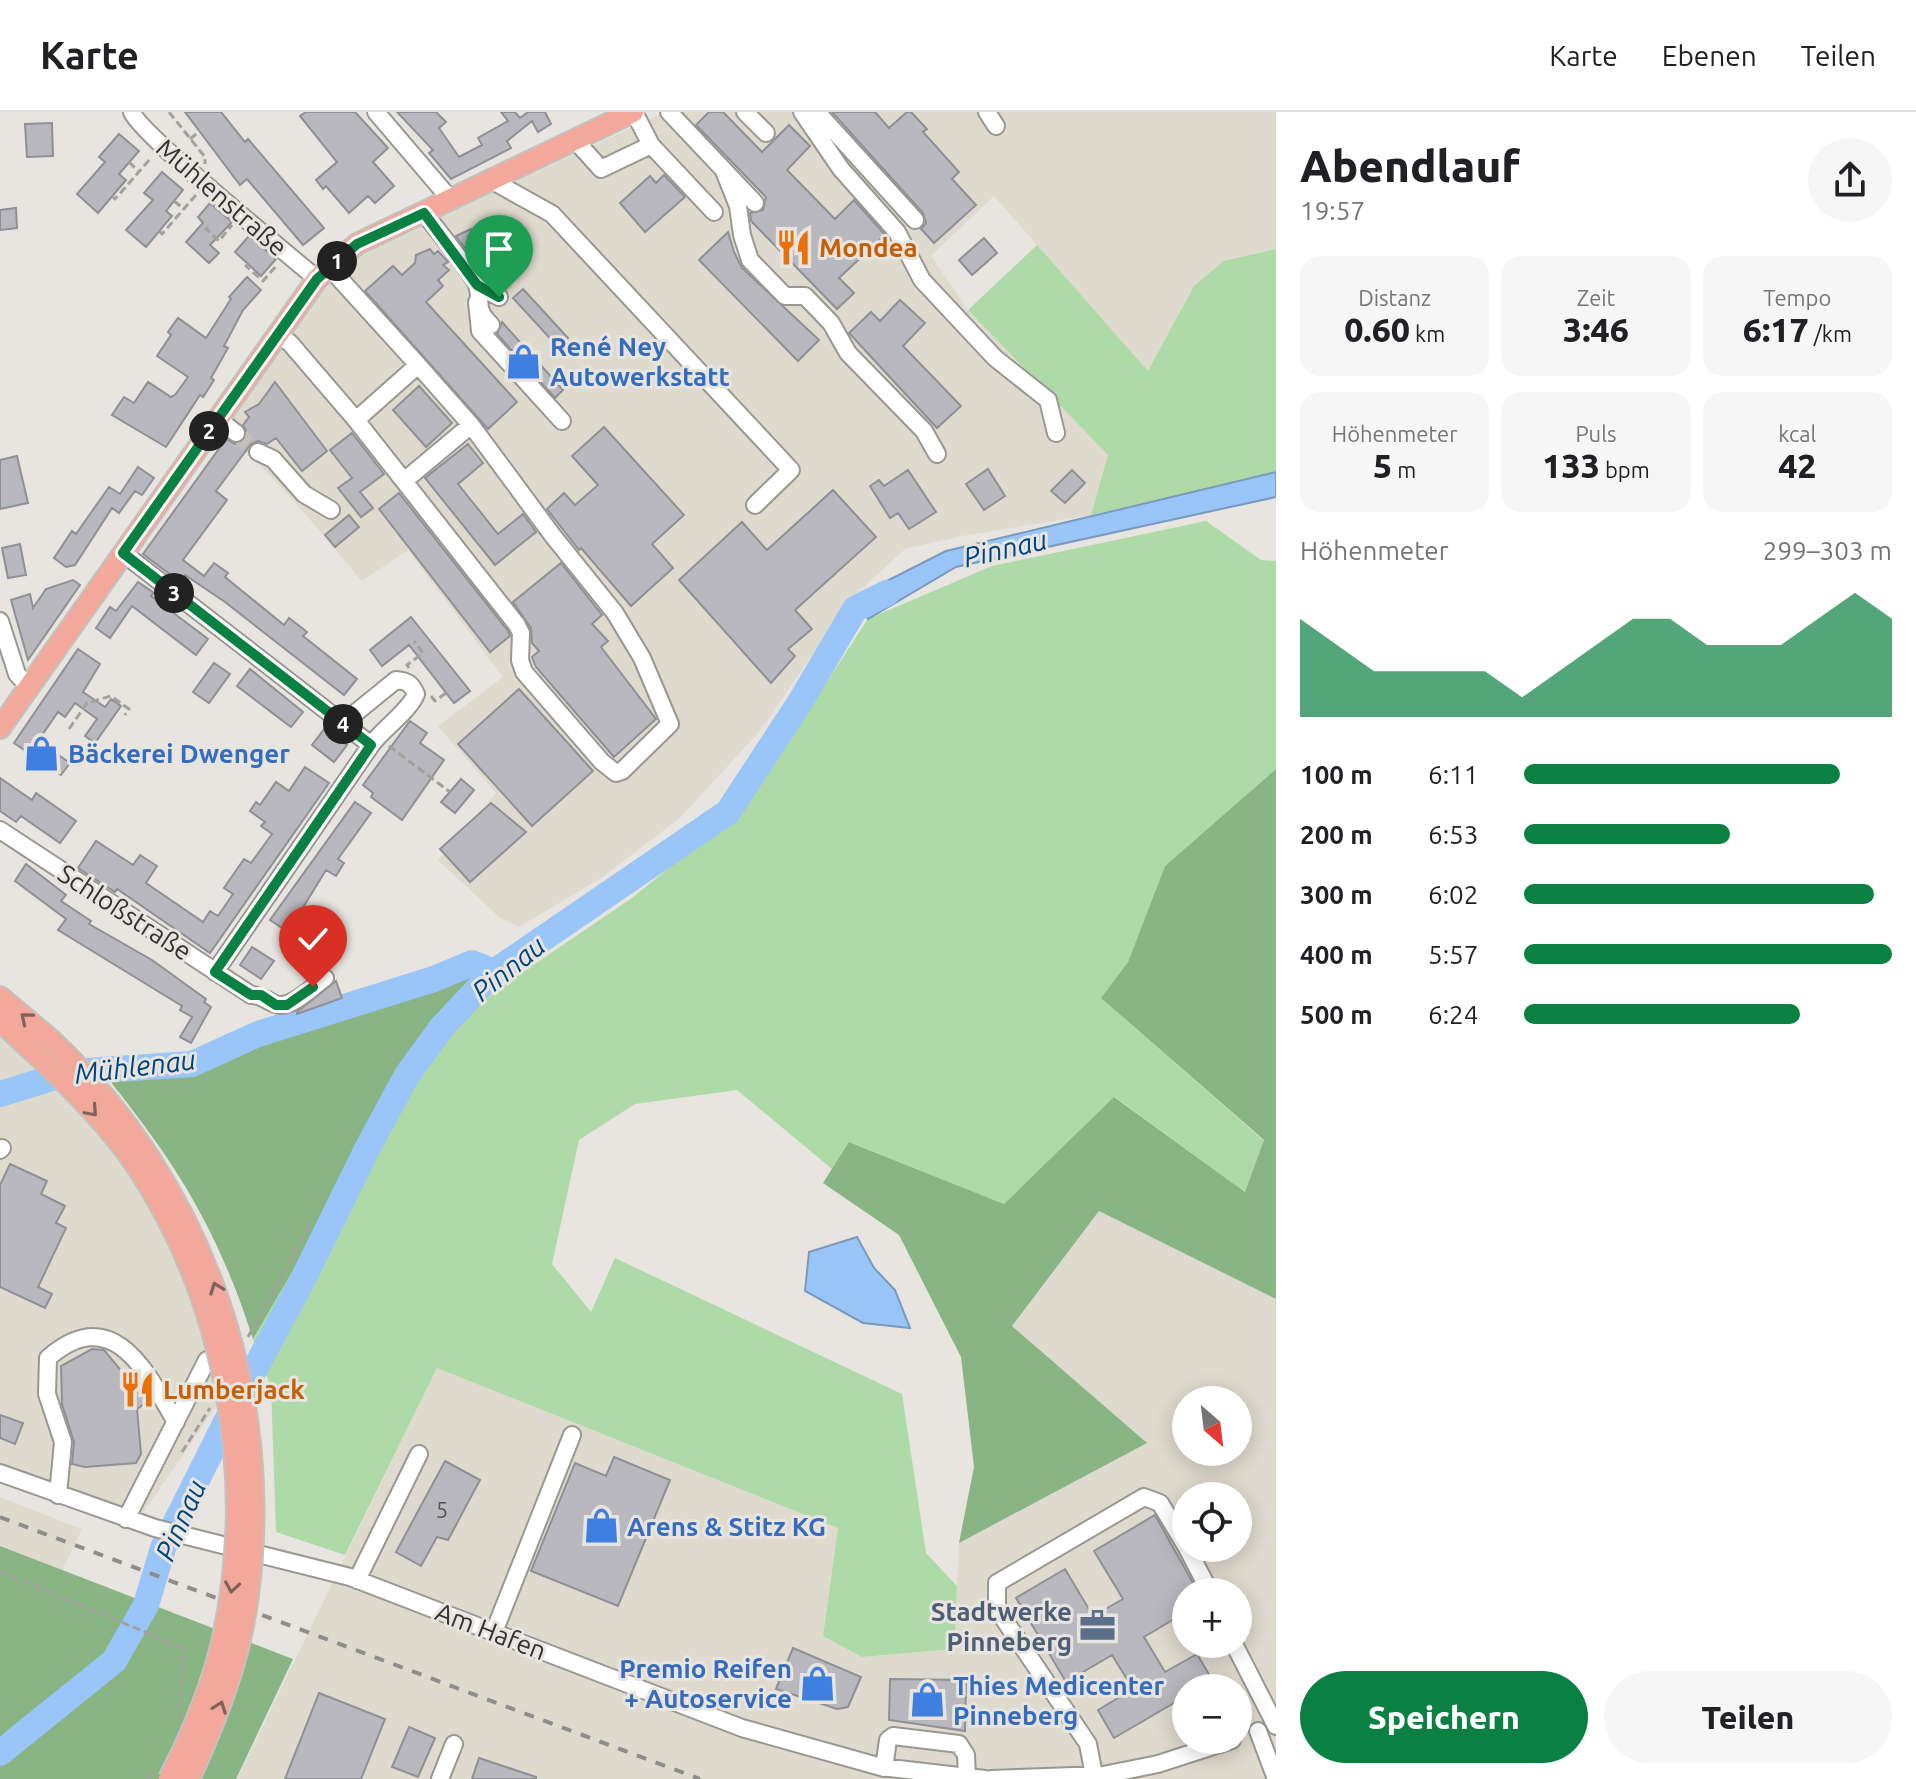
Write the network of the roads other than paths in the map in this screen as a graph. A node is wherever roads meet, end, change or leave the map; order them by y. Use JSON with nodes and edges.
{"nodes":[{"id":1,"x":132,"y":112,"type":"edge"},
{"id":2,"x":376,"y":112,"type":"edge"},
{"id":3,"x":633,"y":112,"type":"edge"},
{"id":4,"x":669,"y":112,"type":"edge"},
{"id":5,"x":745,"y":112,"type":"edge"},
{"id":6,"x":802,"y":112,"type":"edge"},
{"id":7,"x":817,"y":112,"type":"edge"},
{"id":8,"x":766,"y":133,"type":"dead end"},
{"id":9,"x":575,"y":140,"type":"junction"},
{"id":10,"x":651,"y":145,"type":"junction"},
{"id":11,"x":724,"y":171,"type":"junction"},
{"id":12,"x":491,"y":180,"type":"junction"},
{"id":13,"x":451,"y":200,"type":"junction"},
{"id":14,"x":755,"y":203,"type":"dead end"},
{"id":15,"x":714,"y":212,"type":"dead end"},
{"id":16,"x":424,"y":213,"type":"junction"},
{"id":17,"x":915,"y":220,"type":"dead end"},
{"id":18,"x":323,"y":273,"type":"junction"},
{"id":19,"x":477,"y":293,"type":"junction"},
{"id":20,"x":499,"y":297,"type":"dead end"},
{"id":21,"x":491,"y":325,"type":"dead end"},
{"id":22,"x":277,"y":334,"type":"junction"},
{"id":23,"x":418,"y":365,"type":"junction"},
{"id":24,"x":218,"y":419,"type":"junction"},
{"id":25,"x":356,"y":420,"type":"junction"},
{"id":26,"x":562,"y":421,"type":"dead end"},
{"id":27,"x":471,"y":425,"type":"junction"},
{"id":28,"x":236,"y":433,"type":"tunnel mouth"},
{"id":29,"x":1056,"y":433,"type":"dead end"},
{"id":30,"x":258,"y":452,"type":"tunnel mouth"},
{"id":31,"x":937,"y":454,"type":"dead end"},
{"id":32,"x":404,"y":481,"type":"junction"},
{"id":33,"x":755,"y":505,"type":"dead end"},
{"id":34,"x":331,"y":510,"type":"dead end"},
{"id":35,"x":123,"y":553,"type":"junction"},
{"id":36,"x":0,"y":621,"type":"edge"},
{"id":37,"x":29,"y":687,"type":"junction"},
{"id":38,"x":343,"y":723,"type":"junction"},
{"id":39,"x":0,"y":728,"type":"edge"},
{"id":40,"x":374,"y":741,"type":"junction"},
{"id":41,"x":0,"y":830,"type":"edge"},
{"id":42,"x":215,"y":972,"type":"junction"},
{"id":43,"x":325,"y":978,"type":"dead end"},
{"id":44,"x":0,"y":997,"type":"edge"},
{"id":45,"x":0,"y":1021,"type":"edge"},
{"id":46,"x":44,"y":1048,"type":"junction"},
{"id":47,"x":207,"y":1360,"type":"dead end"},
{"id":48,"x":176,"y":1422,"type":"junction"},
{"id":49,"x":572,"y":1435,"type":"dead end"},
{"id":50,"x":419,"y":1454,"type":"dead end"},
{"id":51,"x":0,"y":1473,"type":"edge"},
{"id":52,"x":58,"y":1495,"type":"junction"},
{"id":53,"x":126,"y":1519,"type":"junction"},
{"id":54,"x":1172,"y":1523,"type":"edge"},
{"id":55,"x":357,"y":1580,"type":"junction"},
{"id":56,"x":494,"y":1632,"type":"junction"},
{"id":57,"x":1241,"y":1658,"type":"edge"},
{"id":58,"x":1276,"y":1726,"type":"edge"},
{"id":59,"x":1258,"y":1731,"type":"junction"},
{"id":60,"x":1252,"y":1733,"type":"edge"},
{"id":61,"x":454,"y":1744,"type":"dead end"},
{"id":62,"x":1189,"y":1754,"type":"edge"},
{"id":63,"x":884,"y":1768,"type":"junction"},
{"id":64,"x":162,"y":1773,"type":"edge"},
{"id":65,"x":1094,"y":1775,"type":"junction"},
{"id":66,"x":967,"y":1777,"type":"junction"},
{"id":67,"x":189,"y":1779,"type":"edge"},
{"id":68,"x":440,"y":1779,"type":"edge"},
{"id":69,"x":985,"y":1779,"type":"edge"},
{"id":70,"x":991,"y":1779,"type":"edge"},
{"id":71,"x":1276,"y":1779,"type":"edge"}],
"edges":[{"from":1,"to":18,"type":"street","name":"Mühlenstraße"},
{"from":2,"to":13,"type":"street"},
{"from":3,"to":9,"type":"main road"},
{"from":3,"to":10,"type":"street"},
{"from":4,"to":11,"type":"street"},
{"from":5,"to":8,"type":"street"},
{"from":6,"to":29,"type":"street"},
{"from":7,"to":17,"type":"street"},
{"from":9,"to":10,"type":"street"},
{"from":9,"to":12,"type":"main road"},
{"from":10,"to":15,"type":"street"},
{"from":11,"to":14,"type":"street"},
{"from":11,"to":31,"type":"street"},
{"from":12,"to":13,"type":"main road"},
{"from":12,"to":33,"type":"street"},
{"from":13,"to":16,"type":"main road"},
{"from":16,"to":18,"type":"main road"},
{"from":16,"to":19,"type":"street"},
{"from":18,"to":22,"type":"main road"},
{"from":18,"to":23,"type":"street","name":"Mühlenstraße"},
{"from":19,"to":20,"type":"street"},
{"from":19,"to":21,"type":"street"},
{"from":19,"to":26,"type":"street"},
{"from":22,"to":24,"type":"main road"},
{"from":22,"to":25,"type":"street"},
{"from":23,"to":25,"type":"street"},
{"from":23,"to":27,"type":"street","name":"Mühlenstraße"},
{"from":24,"to":28,"type":"street"},
{"from":24,"to":35,"type":"main road"},
{"from":25,"to":32,"type":"street"},
{"from":27,"to":32,"type":"street"},
{"from":27,"to":32,"type":"street","name":"Mühlenstraße"},
{"from":30,"to":34,"type":"street"},
{"from":35,"to":37,"type":"main road"},
{"from":35,"to":38,"type":"street"},
{"from":36,"to":37,"type":"street"},
{"from":37,"to":39,"type":"main road"},
{"from":38,"to":40,"type":"street"},
{"from":38,"to":40,"type":"street"},
{"from":40,"to":42,"type":"street"},
{"from":41,"to":42,"type":"street","name":"Schloßstraße"},
{"from":42,"to":43,"type":"street","name":"Schloßstraße"},
{"from":46,"to":44,"type":"main road","one_way":true},
{"from":45,"to":46,"type":"main road"},
{"from":46,"to":64,"type":"main road","one_way":true,"bridge":true},
{"from":67,"to":46,"type":"main road","one_way":true,"bridge":true},
{"from":47,"to":48,"type":"street"},
{"from":48,"to":52,"type":"street"},
{"from":48,"to":53,"type":"street"},
{"from":49,"to":56,"type":"street"},
{"from":50,"to":55,"type":"street"},
{"from":51,"to":52,"type":"street","name":"Am Hafen"},
{"from":52,"to":53,"type":"street","name":"Am Hafen"},
{"from":53,"to":55,"type":"street","name":"Am Hafen"},
{"from":54,"to":65,"type":"street"},
{"from":55,"to":56,"type":"street","name":"Am Hafen"},
{"from":56,"to":63,"type":"street","name":"Am Hafen"},
{"from":57,"to":58,"type":"street"},
{"from":58,"to":59,"type":"street"},
{"from":59,"to":60,"type":"street"},
{"from":59,"to":71,"type":"street"},
{"from":61,"to":68,"type":"street"},
{"from":62,"to":65,"type":"street"},
{"from":63,"to":66,"type":"street","name":"Am Hafen"},
{"from":63,"to":66,"type":"street"},
{"from":65,"to":70,"type":"street"},
{"from":66,"to":69,"type":"street","name":"Am Hafen"}]}
